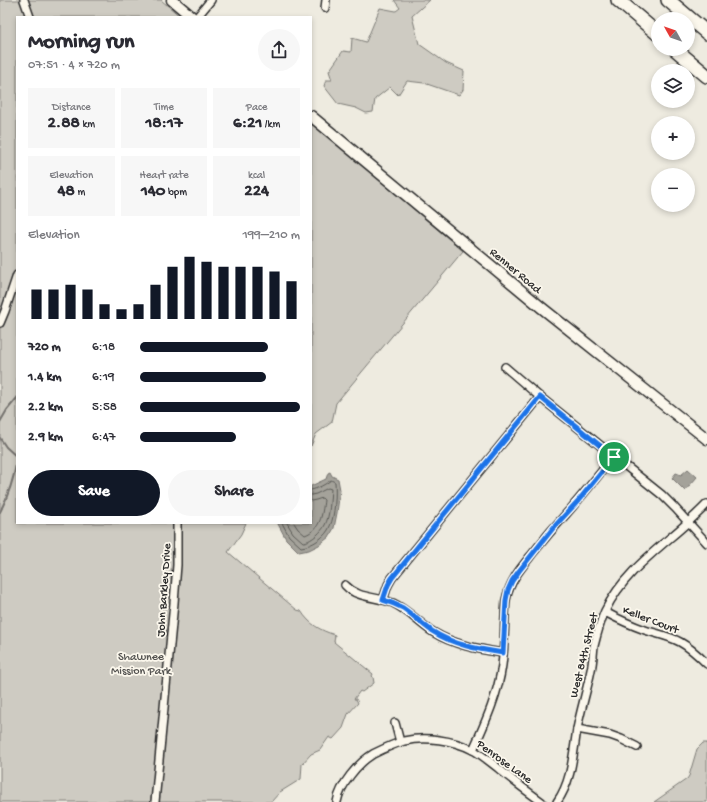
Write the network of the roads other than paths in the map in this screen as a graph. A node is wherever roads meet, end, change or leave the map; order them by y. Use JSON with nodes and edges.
{"nodes":[{"id":1,"x":24,"y":0,"type":"edge"},
{"id":2,"x":172,"y":0,"type":"edge"},
{"id":3,"x":211,"y":0,"type":"edge"},
{"id":4,"x":326,"y":0,"type":"edge"},
{"id":5,"x":618,"y":0,"type":"edge"},
{"id":6,"x":668,"y":0,"type":"edge"},
{"id":7,"x":325,"y":8,"type":"dead end"},
{"id":8,"x":30,"y":16,"type":"edge"},
{"id":9,"x":191,"y":16,"type":"edge"},
{"id":10,"x":198,"y":16,"type":"edge"},
{"id":11,"x":651,"y":28,"type":"edge"},
{"id":12,"x":707,"y":33,"type":"edge"},
{"id":13,"x":683,"y":56,"type":"edge"},
{"id":14,"x":707,"y":76,"type":"edge"},
{"id":15,"x":312,"y":117,"type":"edge"},
{"id":16,"x":16,"y":278,"type":"edge"},
{"id":17,"x":0,"y":323,"type":"edge"},
{"id":18,"x":505,"y":367,"type":"dead end"},
{"id":19,"x":540,"y":397,"type":"junction"},
{"id":20,"x":707,"y":440,"type":"edge"},
{"id":21,"x":614,"y":457,"type":"junction"},
{"id":22,"x":707,"y":504,"type":"edge"},
{"id":23,"x":688,"y":522,"type":"junction"},
{"id":24,"x":177,"y":524,"type":"edge"},
{"id":25,"x":707,"y":544,"type":"edge"},
{"id":26,"x":345,"y":585,"type":"dead end"},
{"id":27,"x":383,"y":600,"type":"junction"},
{"id":28,"x":605,"y":612,"type":"junction"},
{"id":29,"x":503,"y":653,"type":"junction"},
{"id":30,"x":707,"y":664,"type":"edge"},
{"id":31,"x":395,"y":722,"type":"dead end"},
{"id":32,"x":577,"y":729,"type":"junction"},
{"id":33,"x":400,"y":742,"type":"junction"},
{"id":34,"x":637,"y":747,"type":"dead end"},
{"id":35,"x":473,"y":750,"type":"junction"},
{"id":36,"x":154,"y":802,"type":"edge"},
{"id":37,"x":336,"y":802,"type":"edge"},
{"id":38,"x":542,"y":802,"type":"edge"},
{"id":39,"x":557,"y":802,"type":"edge"}],
"edges":[{"from":1,"to":8,"type":"street"},
{"from":2,"to":9,"type":"main road"},
{"from":3,"to":10,"type":"street"},
{"from":4,"to":7,"type":"street"},
{"from":5,"to":11,"type":"highway"},
{"from":6,"to":12,"type":"highway"},
{"from":13,"to":14,"type":"highway"},
{"from":15,"to":20,"type":"main road","name":"Renner Road"},
{"from":16,"to":17,"type":"street"},
{"from":18,"to":19,"type":"street"},
{"from":19,"to":21,"type":"street"},
{"from":19,"to":27,"type":"street"},
{"from":21,"to":23,"type":"street"},
{"from":21,"to":29,"type":"street"},
{"from":22,"to":23,"type":"street","name":"West 84th Street"},
{"from":23,"to":25,"type":"street"},
{"from":23,"to":28,"type":"street","name":"West 84th Street"},
{"from":24,"to":36,"type":"street","name":"John Barkley Drive"},
{"from":26,"to":27,"type":"street"},
{"from":27,"to":29,"type":"street"},
{"from":28,"to":30,"type":"street","name":"Keller Court"},
{"from":28,"to":32,"type":"street","name":"West 84th Street"},
{"from":29,"to":35,"type":"street"},
{"from":31,"to":33,"type":"street"},
{"from":32,"to":34,"type":"street"},
{"from":32,"to":39,"type":"street","name":"West 84th Street"},
{"from":33,"to":35,"type":"street","name":"Penrose Lane"},
{"from":33,"to":37,"type":"street","name":"Penrose Lane"},
{"from":35,"to":38,"type":"street","name":"Penrose Lane"}]}
